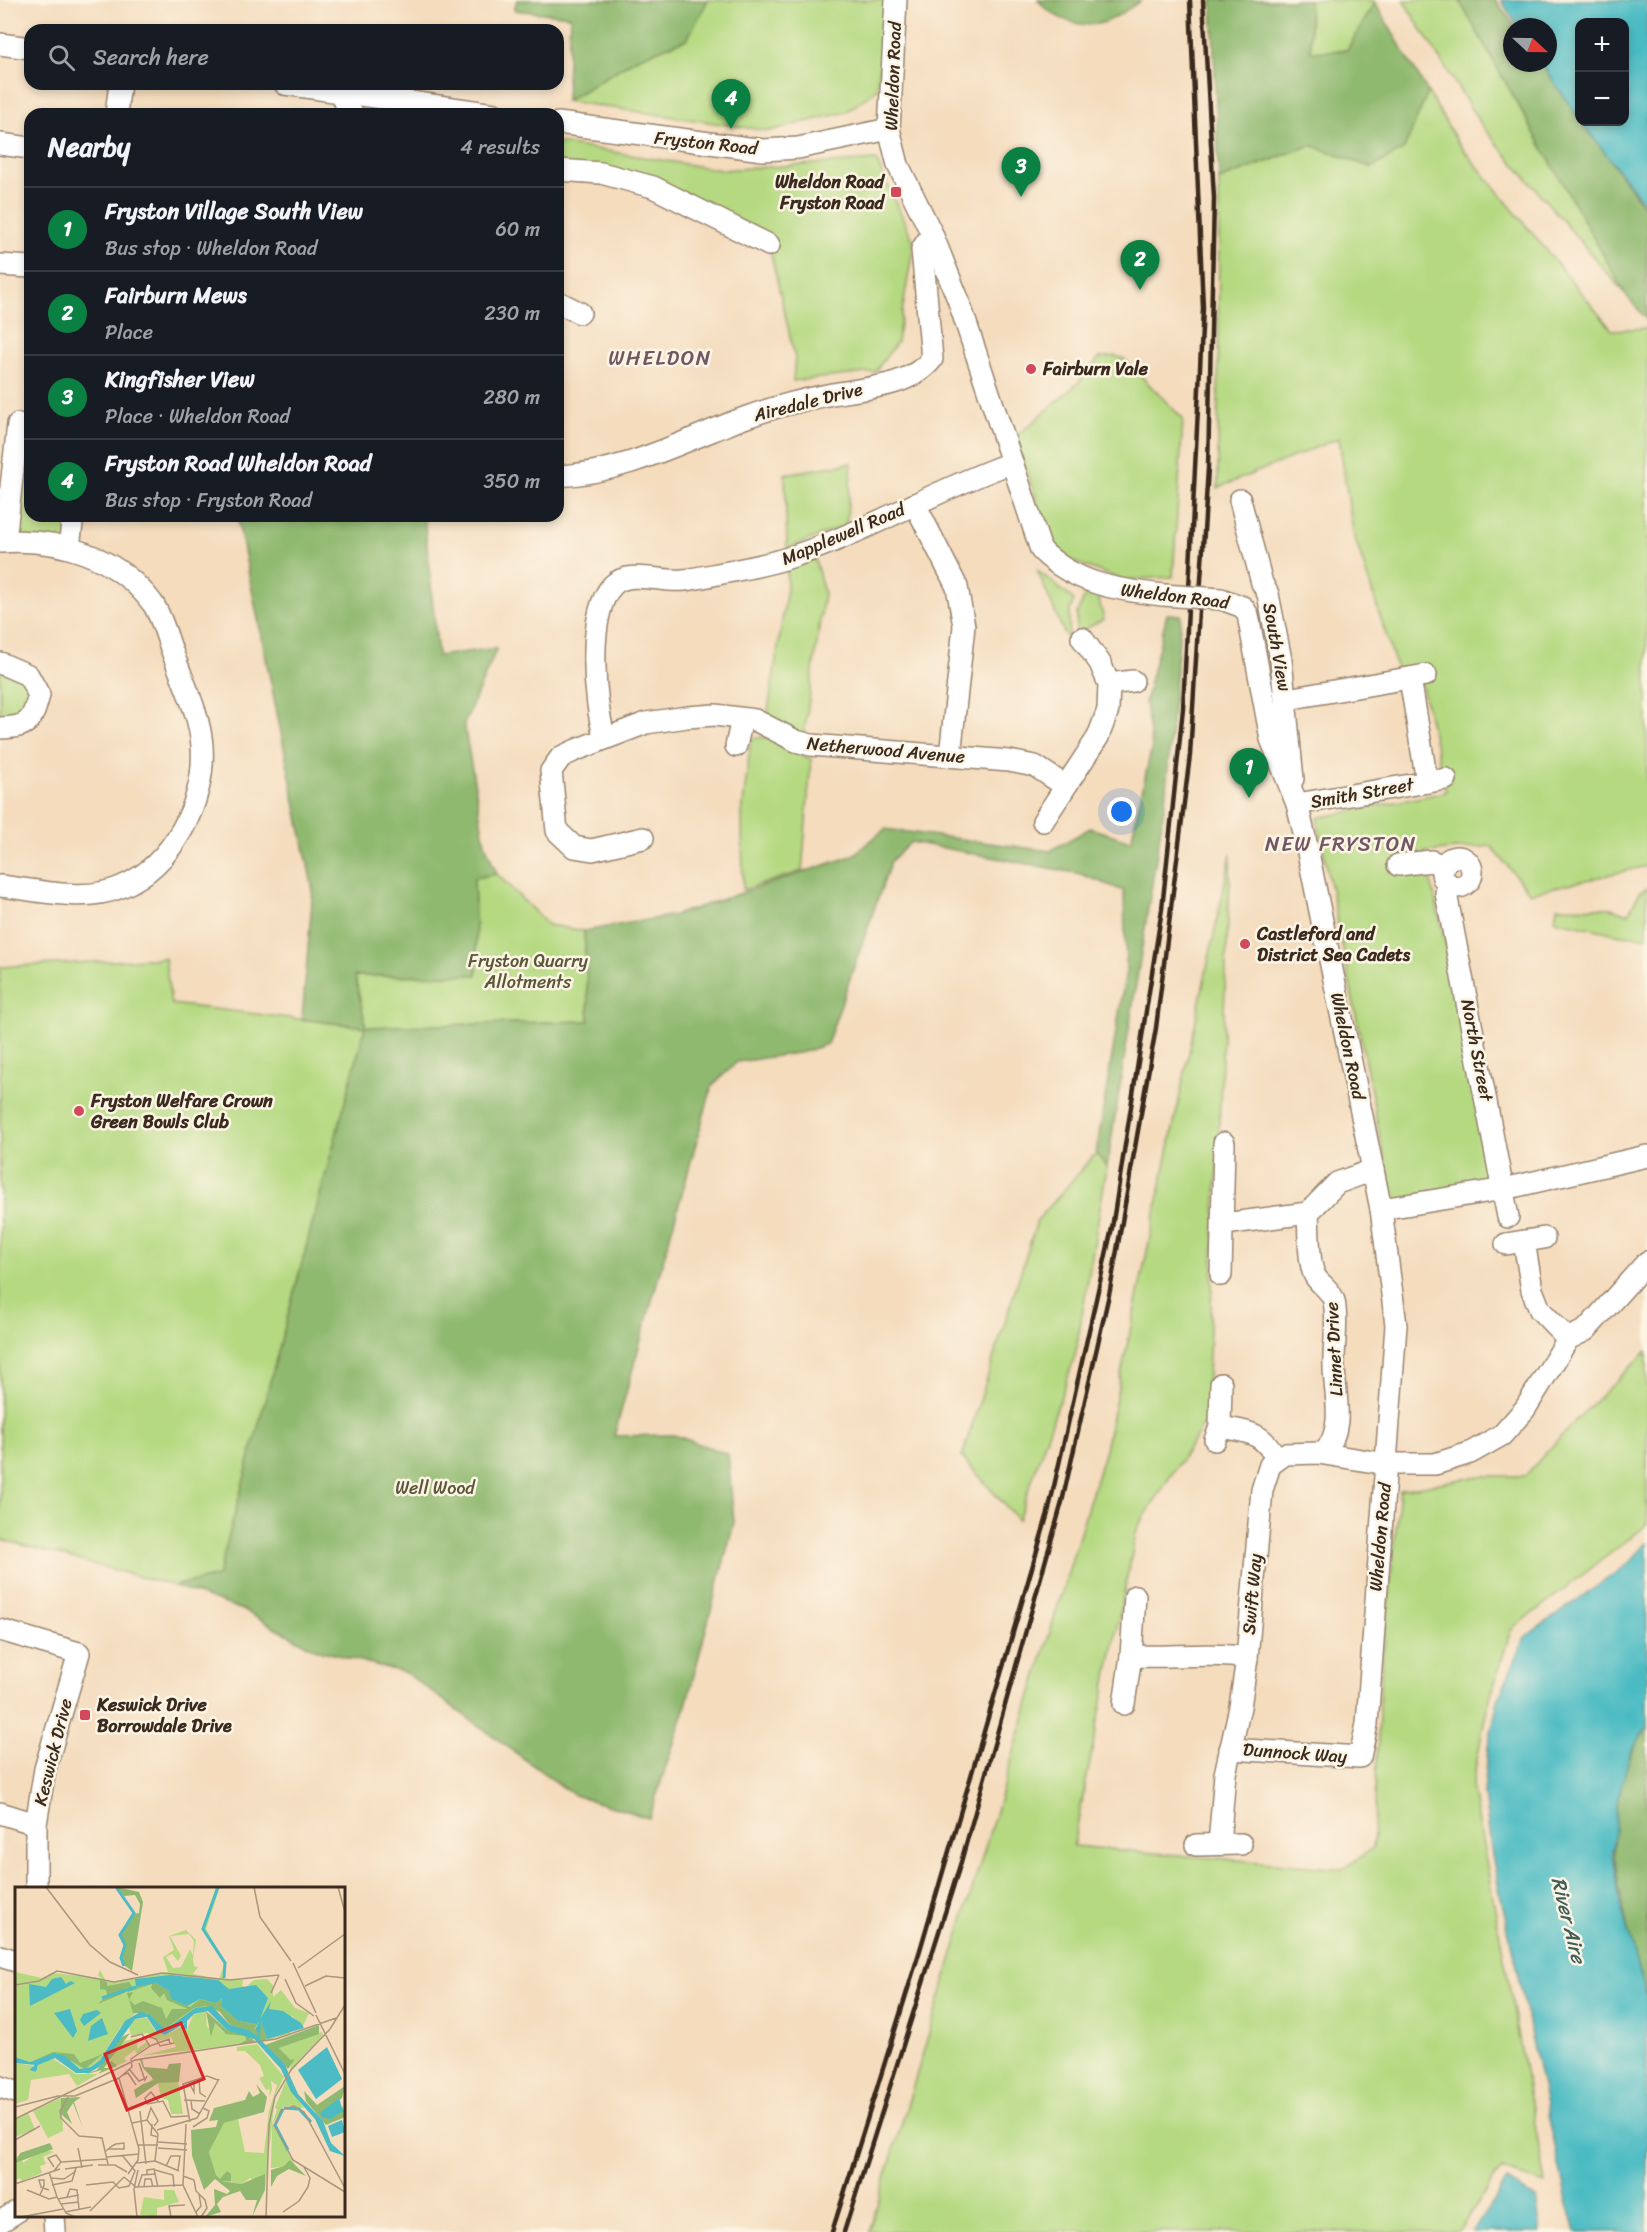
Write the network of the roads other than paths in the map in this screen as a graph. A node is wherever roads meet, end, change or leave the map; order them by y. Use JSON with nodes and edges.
{"nodes":[{"id":1,"x":896,"y":0,"type":"edge"},
{"id":2,"x":0,"y":44,"type":"edge"},
{"id":3,"x":24,"y":47,"type":"edge"},
{"id":4,"x":119,"y":90,"type":"edge"},
{"id":5,"x":330,"y":90,"type":"edge"},
{"id":6,"x":338,"y":91,"type":"junction"},
{"id":7,"x":117,"y":108,"type":"edge"},
{"id":8,"x":349,"y":108,"type":"edge"},
{"id":9,"x":453,"y":108,"type":"edge"},
{"id":10,"x":564,"y":124,"type":"edge"},
{"id":11,"x":889,"y":129,"type":"junction"},
{"id":12,"x":0,"y":144,"type":"edge"},
{"id":13,"x":24,"y":147,"type":"edge"},
{"id":14,"x":564,"y":170,"type":"edge"},
{"id":15,"x":932,"y":234,"type":"junction"},
{"id":16,"x":769,"y":245,"type":"dead end"},
{"id":17,"x":0,"y":265,"type":"edge"},
{"id":18,"x":24,"y":267,"type":"edge"},
{"id":19,"x":564,"y":306,"type":"edge"},
{"id":20,"x":580,"y":313,"type":"dead end"},
{"id":21,"x":24,"y":425,"type":"edge"},
{"id":22,"x":1011,"y":463,"type":"junction"},
{"id":23,"x":564,"y":475,"type":"edge"},
{"id":24,"x":1240,"y":500,"type":"dead end"},
{"id":25,"x":915,"y":504,"type":"junction"},
{"id":26,"x":72,"y":522,"type":"edge"},
{"id":27,"x":3,"y":542,"type":"edge"},
{"id":28,"x":69,"y":547,"type":"junction"},
{"id":29,"x":1082,"y":638,"type":"dead end"},
{"id":30,"x":0,"y":663,"type":"edge"},
{"id":31,"x":1133,"y":681,"type":"dead end"},
{"id":32,"x":1109,"y":684,"type":"junction"},
{"id":33,"x":1287,"y":699,"type":"junction"},
{"id":34,"x":742,"y":719,"type":"junction"},
{"id":35,"x":0,"y":728,"type":"edge"},
{"id":36,"x":605,"y":738,"type":"junction"},
{"id":37,"x":736,"y":746,"type":"dead end"},
{"id":38,"x":950,"y":756,"type":"junction"},
{"id":39,"x":1064,"y":785,"type":"junction"},
{"id":40,"x":1295,"y":801,"type":"junction"},
{"id":41,"x":1043,"y":821,"type":"dead end"},
{"id":42,"x":643,"y":838,"type":"dead end"},
{"id":43,"x":1398,"y":865,"type":"dead end"},
{"id":44,"x":0,"y":886,"type":"edge"},
{"id":45,"x":1224,"y":1143,"type":"dead end"},
{"id":46,"x":1647,"y":1156,"type":"edge"},
{"id":47,"x":1373,"y":1170,"type":"junction"},
{"id":48,"x":1504,"y":1189,"type":"junction"},
{"id":49,"x":1381,"y":1209,"type":"junction"},
{"id":50,"x":1308,"y":1213,"type":"junction"},
{"id":51,"x":1508,"y":1217,"type":"dead end"},
{"id":52,"x":1224,"y":1224,"type":"junction"},
{"id":53,"x":1524,"y":1241,"type":"dead end"},
{"id":54,"x":1647,"y":1262,"type":"edge"},
{"id":55,"x":1221,"y":1275,"type":"dead end"},
{"id":56,"x":1568,"y":1339,"type":"junction"},
{"id":57,"x":1221,"y":1384,"type":"dead end"},
{"id":58,"x":1324,"y":1453,"type":"junction"},
{"id":59,"x":1276,"y":1458,"type":"junction"},
{"id":60,"x":1387,"y":1464,"type":"junction"},
{"id":61,"x":1135,"y":1596,"type":"dead end"},
{"id":62,"x":0,"y":1630,"type":"edge"},
{"id":63,"x":1131,"y":1656,"type":"junction"},
{"id":64,"x":1247,"y":1658,"type":"junction"},
{"id":65,"x":1124,"y":1704,"type":"dead end"},
{"id":66,"x":1230,"y":1749,"type":"junction"},
{"id":67,"x":1360,"y":1757,"type":"joint"},
{"id":68,"x":0,"y":1813,"type":"edge"},
{"id":69,"x":36,"y":1824,"type":"junction"},
{"id":70,"x":1219,"y":1844,"type":"junction"},
{"id":71,"x":1241,"y":1844,"type":"dead end"},
{"id":72,"x":1196,"y":1845,"type":"dead end"},
{"id":73,"x":36,"y":1887,"type":"edge"},
{"id":74,"x":0,"y":1956,"type":"edge"},
{"id":75,"x":15,"y":1961,"type":"edge"},
{"id":76,"x":0,"y":2087,"type":"edge"},
{"id":77,"x":15,"y":2092,"type":"edge"},
{"id":78,"x":15,"y":2213,"type":"edge"},
{"id":79,"x":54,"y":2217,"type":"edge"},
{"id":80,"x":0,"y":2222,"type":"edge"},
{"id":81,"x":55,"y":2232,"type":"edge"}],
"edges":[{"from":1,"to":11,"type":"street","name":"Wheldon Road"},
{"from":2,"to":3,"type":"street"},
{"from":4,"to":7,"type":"street"},
{"from":5,"to":6,"type":"street"},
{"from":6,"to":8,"type":"street"},
{"from":6,"to":9,"type":"street"},
{"from":10,"to":11,"type":"street","name":"Fryston Road"},
{"from":11,"to":15,"type":"street","name":"Wheldon Road"},
{"from":12,"to":13,"type":"street"},
{"from":14,"to":16,"type":"street"},
{"from":15,"to":22,"type":"street","name":"Wheldon Road"},
{"from":15,"to":23,"type":"street","name":"Airedale Drive"},
{"from":17,"to":18,"type":"street"},
{"from":19,"to":20,"type":"street"},
{"from":21,"to":27,"type":"street"},
{"from":22,"to":25,"type":"street","name":"Mapplewell Road"},
{"from":22,"to":40,"type":"street","name":"Wheldon Road","bridge":true},
{"from":24,"to":33,"type":"street","name":"South View"},
{"from":25,"to":36,"type":"street","name":"Mapplewell Road"},
{"from":25,"to":38,"type":"street"},
{"from":26,"to":28,"type":"street"},
{"from":27,"to":28,"type":"street"},
{"from":28,"to":44,"type":"street"},
{"from":29,"to":32,"type":"street"},
{"from":30,"to":35,"type":"street"},
{"from":31,"to":32,"type":"street"},
{"from":32,"to":39,"type":"street"},
{"from":33,"to":40,"type":"street","name":"South View"},
{"from":33,"to":40,"type":"street","name":"Smith Street"},
{"from":34,"to":36,"type":"street","name":"Netherwood Avenue"},
{"from":34,"to":37,"type":"street"},
{"from":34,"to":38,"type":"street","name":"Netherwood Avenue"},
{"from":36,"to":42,"type":"street","name":"Netherwood Avenue"},
{"from":38,"to":39,"type":"street","name":"Netherwood Avenue"},
{"from":39,"to":41,"type":"street"},
{"from":40,"to":47,"type":"street","name":"Wheldon Road"},
{"from":43,"to":48,"type":"street","name":"North Street"},
{"from":45,"to":52,"type":"street"},
{"from":46,"to":48,"type":"street"},
{"from":47,"to":49,"type":"street","name":"Wheldon Road"},
{"from":47,"to":50,"type":"street"},
{"from":48,"to":49,"type":"street"},
{"from":48,"to":51,"type":"street","name":"North Street"},
{"from":49,"to":60,"type":"street","name":"Wheldon Road"},
{"from":50,"to":52,"type":"street"},
{"from":50,"to":58,"type":"street","name":"Linnet Drive"},
{"from":52,"to":55,"type":"street"},
{"from":53,"to":56,"type":"street"},
{"from":54,"to":56,"type":"street"},
{"from":56,"to":60,"type":"street"},
{"from":57,"to":59,"type":"street"},
{"from":58,"to":59,"type":"street"},
{"from":58,"to":60,"type":"street"},
{"from":59,"to":64,"type":"street","name":"Swift Way"},
{"from":60,"to":67,"type":"street","name":"Wheldon Road"},
{"from":61,"to":63,"type":"street"},
{"from":62,"to":69,"type":"street","name":"Keswick Drive"},
{"from":63,"to":64,"type":"street"},
{"from":63,"to":65,"type":"street"},
{"from":64,"to":66,"type":"street","name":"Swift Way"},
{"from":66,"to":67,"type":"street","name":"Dunnock Way"},
{"from":66,"to":70,"type":"street","name":"Swift Way"},
{"from":68,"to":69,"type":"street"},
{"from":69,"to":73,"type":"street","name":"Keswick Drive"},
{"from":70,"to":71,"type":"street"},
{"from":70,"to":72,"type":"street"},
{"from":74,"to":75,"type":"street"},
{"from":76,"to":77,"type":"street"},
{"from":78,"to":80,"type":"street"},
{"from":79,"to":81,"type":"street"}]}
